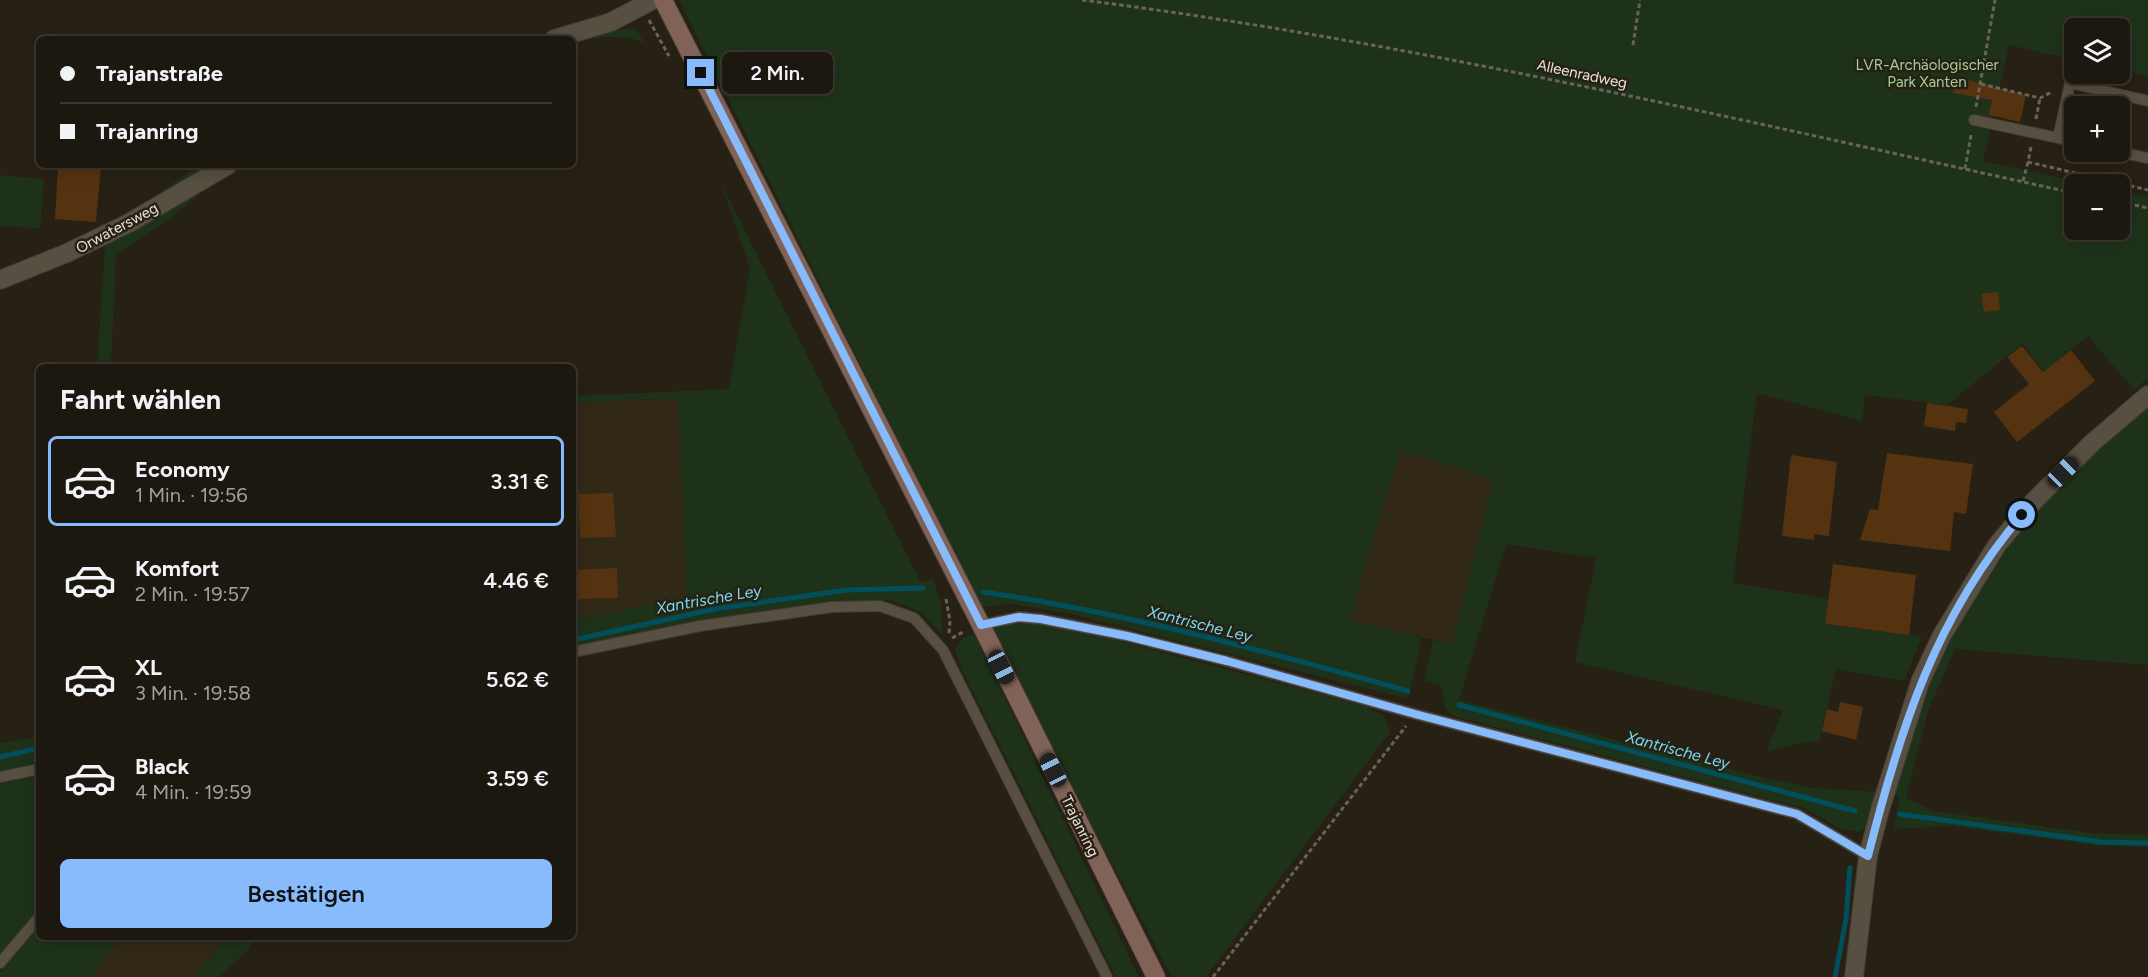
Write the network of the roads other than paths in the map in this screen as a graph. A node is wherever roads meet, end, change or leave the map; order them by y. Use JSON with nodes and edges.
{"nodes":[{"id":1,"x":653,"y":0,"type":"edge"},
{"id":2,"x":663,"y":0,"type":"edge"},
{"id":3,"x":563,"y":36,"type":"edge"},
{"id":4,"x":2148,"y":101,"type":"edge"},
{"id":5,"x":1974,"y":120,"type":"road end"},
{"id":6,"x":2058,"y":138,"type":"junction"},
{"id":7,"x":2064,"y":140,"type":"edge"},
{"id":8,"x":2130,"y":154,"type":"edge"},
{"id":9,"x":2148,"y":158,"type":"edge"},
{"id":10,"x":223,"y":168,"type":"edge"},
{"id":11,"x":0,"y":280,"type":"edge"},
{"id":12,"x":2148,"y":395,"type":"edge"},
{"id":13,"x":981,"y":625,"type":"junction"},
{"id":14,"x":576,"y":651,"type":"edge"},
{"id":15,"x":36,"y":769,"type":"edge"},
{"id":16,"x":0,"y":777,"type":"edge"},
{"id":17,"x":1868,"y":856,"type":"junction"},
{"id":18,"x":36,"y":921,"type":"edge"},
{"id":19,"x":0,"y":963,"type":"edge"},
{"id":20,"x":1107,"y":977,"type":"edge"},
{"id":21,"x":1155,"y":977,"type":"edge"},
{"id":22,"x":1854,"y":977,"type":"edge"}],
"edges":[{"from":1,"to":3,"type":"street"},
{"from":2,"to":13,"type":"main road","name":"Trajanring"},
{"from":4,"to":6,"type":"lane"},
{"from":5,"to":6,"type":"lane"},
{"from":6,"to":7,"type":"lane"},
{"from":8,"to":9,"type":"lane"},
{"from":10,"to":11,"type":"street","name":"Orwatersweg"},
{"from":12,"to":17,"type":"street"},
{"from":13,"to":17,"type":"lane"},
{"from":13,"to":21,"type":"main road","name":"Trajanring"},
{"from":14,"to":20,"type":"lane"},
{"from":15,"to":16,"type":"lane"},
{"from":17,"to":22,"type":"street"},
{"from":18,"to":19,"type":"lane"}]}
